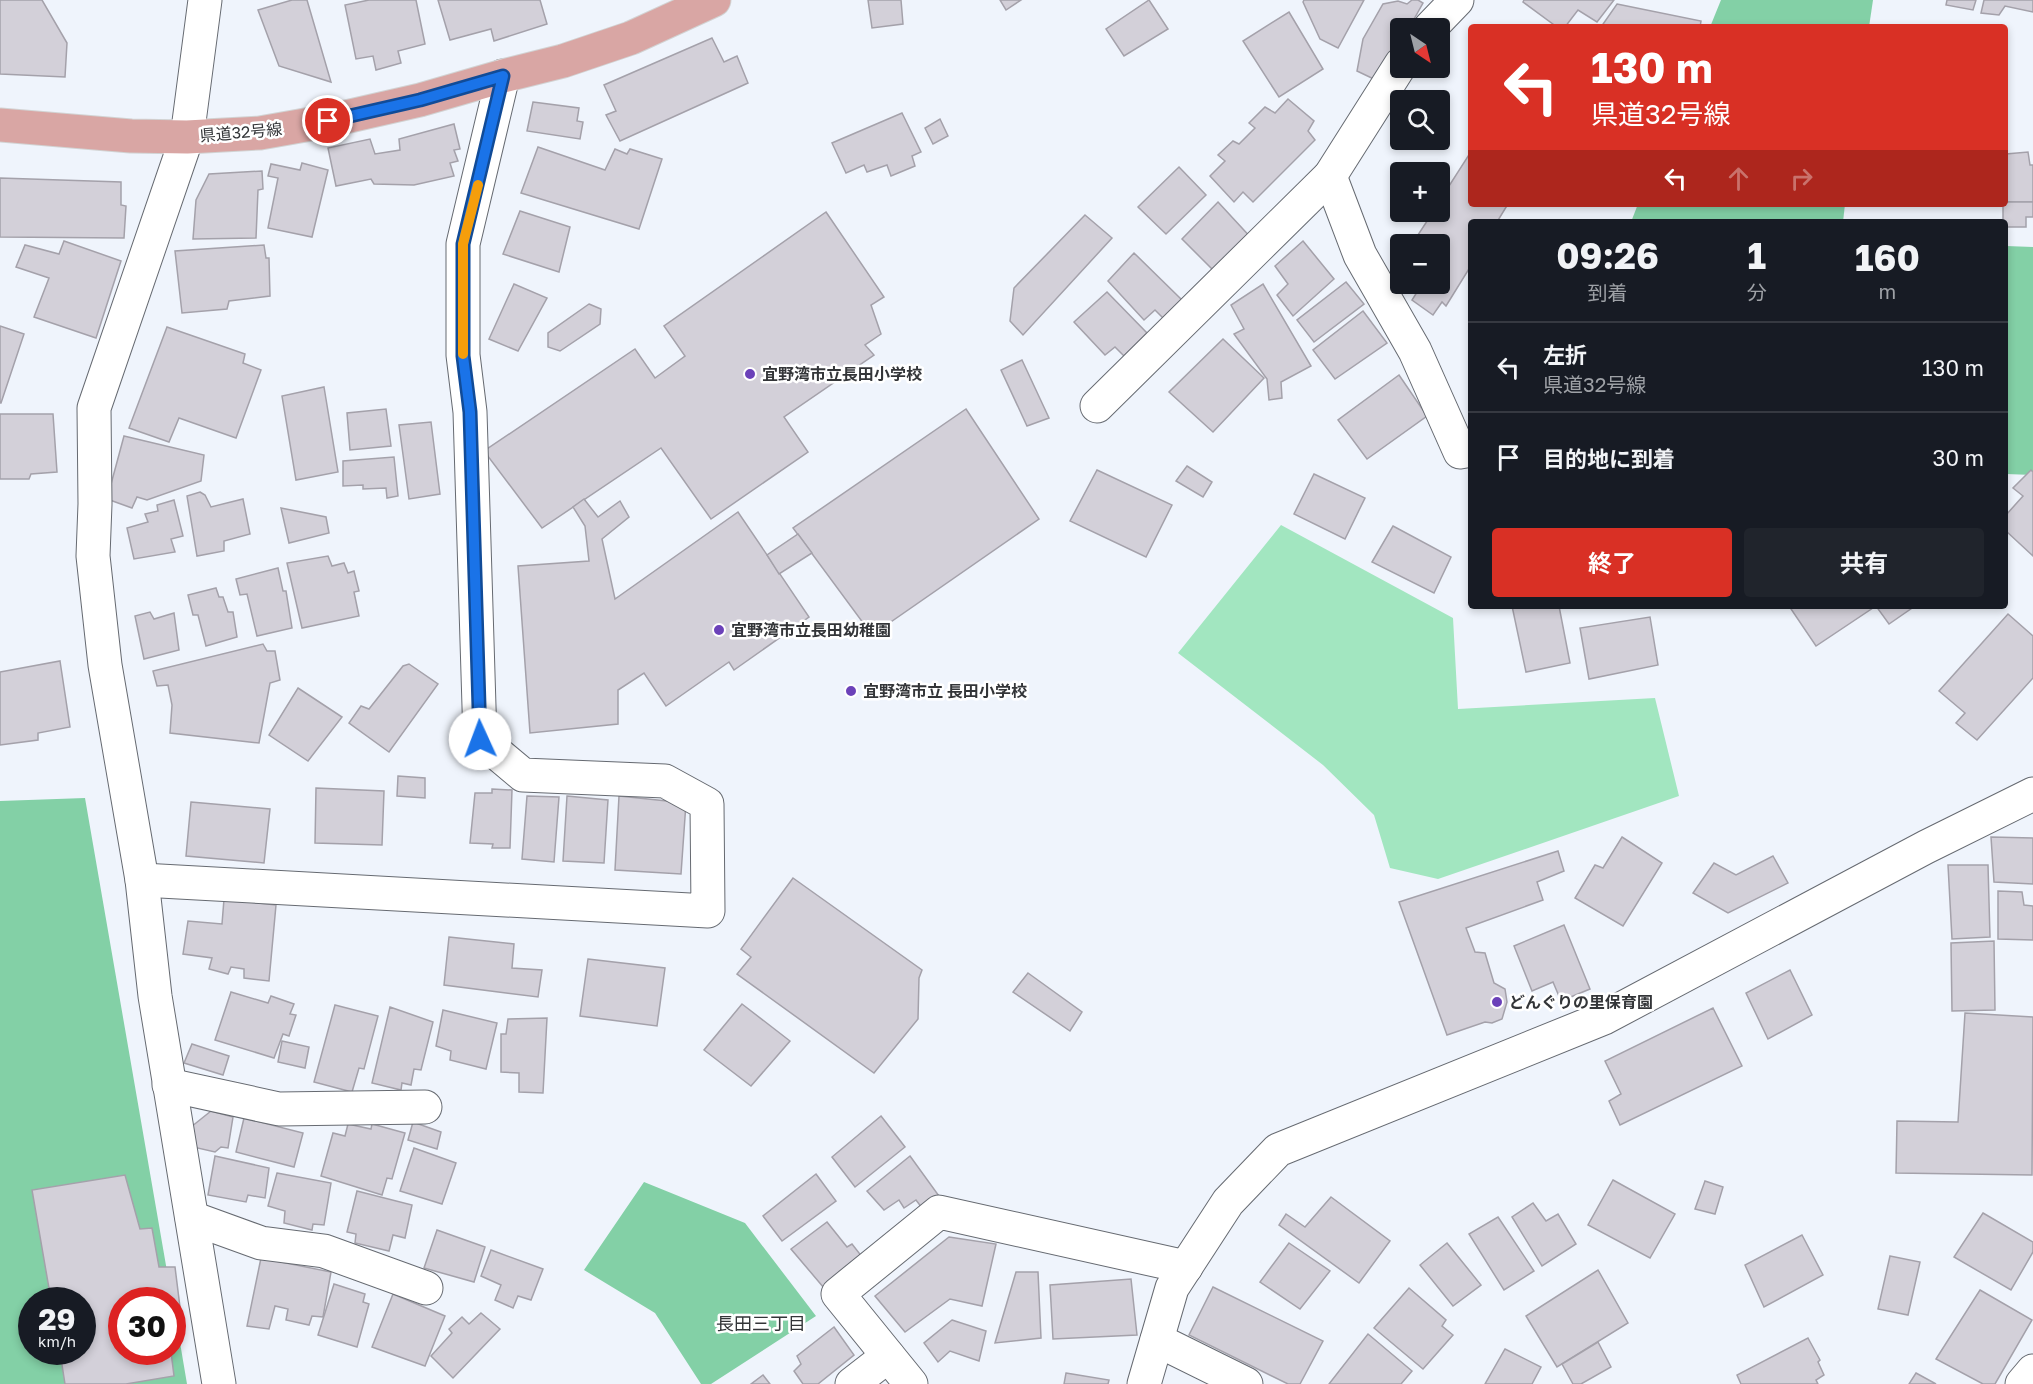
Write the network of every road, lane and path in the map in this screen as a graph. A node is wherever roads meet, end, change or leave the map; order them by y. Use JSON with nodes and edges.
{"nodes":[{"id":1,"x":205,"y":0,"type":"edge"},
{"id":2,"x":714,"y":0,"type":"edge"},
{"id":3,"x":1457,"y":0,"type":"edge"},
{"id":4,"x":1440,"y":18,"type":"edge"},
{"id":5,"x":503,"y":76,"type":"junction"},
{"id":6,"x":1392,"y":78,"type":"edge"},
{"id":7,"x":0,"y":125,"type":"edge"},
{"id":8,"x":187,"y":137,"type":"junction"},
{"id":9,"x":1330,"y":176,"type":"junction"},
{"id":10,"x":1097,"y":406,"type":"dead end"},
{"id":11,"x":1468,"y":451,"type":"edge"},
{"id":12,"x":2033,"y":794,"type":"edge"},
{"id":13,"x":142,"y":880,"type":"junction"},
{"id":14,"x":169,"y":1085,"type":"junction"},
{"id":15,"x":424,"y":1107,"type":"dead end"},
{"id":16,"x":192,"y":1218,"type":"junction"},
{"id":17,"x":1186,"y":1267,"type":"junction"},
{"id":18,"x":426,"y":1288,"type":"dead end"},
{"id":19,"x":1157,"y":1340,"type":"junction"},
{"id":20,"x":888,"y":1356,"type":"junction"},
{"id":21,"x":2033,"y":1371,"type":"edge"},
{"id":22,"x":219,"y":1384,"type":"edge"},
{"id":23,"x":852,"y":1384,"type":"edge"},
{"id":24,"x":911,"y":1384,"type":"edge"},
{"id":25,"x":1144,"y":1384,"type":"edge"},
{"id":26,"x":1246,"y":1384,"type":"edge"},
{"id":27,"x":2022,"y":1384,"type":"edge"}],
"edges":[{"from":1,"to":8,"type":"street"},
{"from":2,"to":5,"type":"main road","name":"県道32号線"},
{"from":3,"to":4,"type":"street"},
{"from":5,"to":8,"type":"main road","name":"県道32号線"},
{"from":5,"to":13,"type":"street"},
{"from":6,"to":9,"type":"street"},
{"from":7,"to":8,"type":"main road","name":"県道32号線"},
{"from":8,"to":13,"type":"street"},
{"from":9,"to":10,"type":"street"},
{"from":9,"to":11,"type":"street"},
{"from":12,"to":17,"type":"street"},
{"from":13,"to":14,"type":"street"},
{"from":14,"to":15,"type":"street"},
{"from":14,"to":16,"type":"street"},
{"from":16,"to":18,"type":"street"},
{"from":16,"to":22,"type":"street"},
{"from":17,"to":19,"type":"street"},
{"from":17,"to":20,"type":"street"},
{"from":19,"to":25,"type":"street"},
{"from":19,"to":26,"type":"street"},
{"from":20,"to":23,"type":"street"},
{"from":20,"to":24,"type":"street"},
{"from":21,"to":27,"type":"street"}]}
